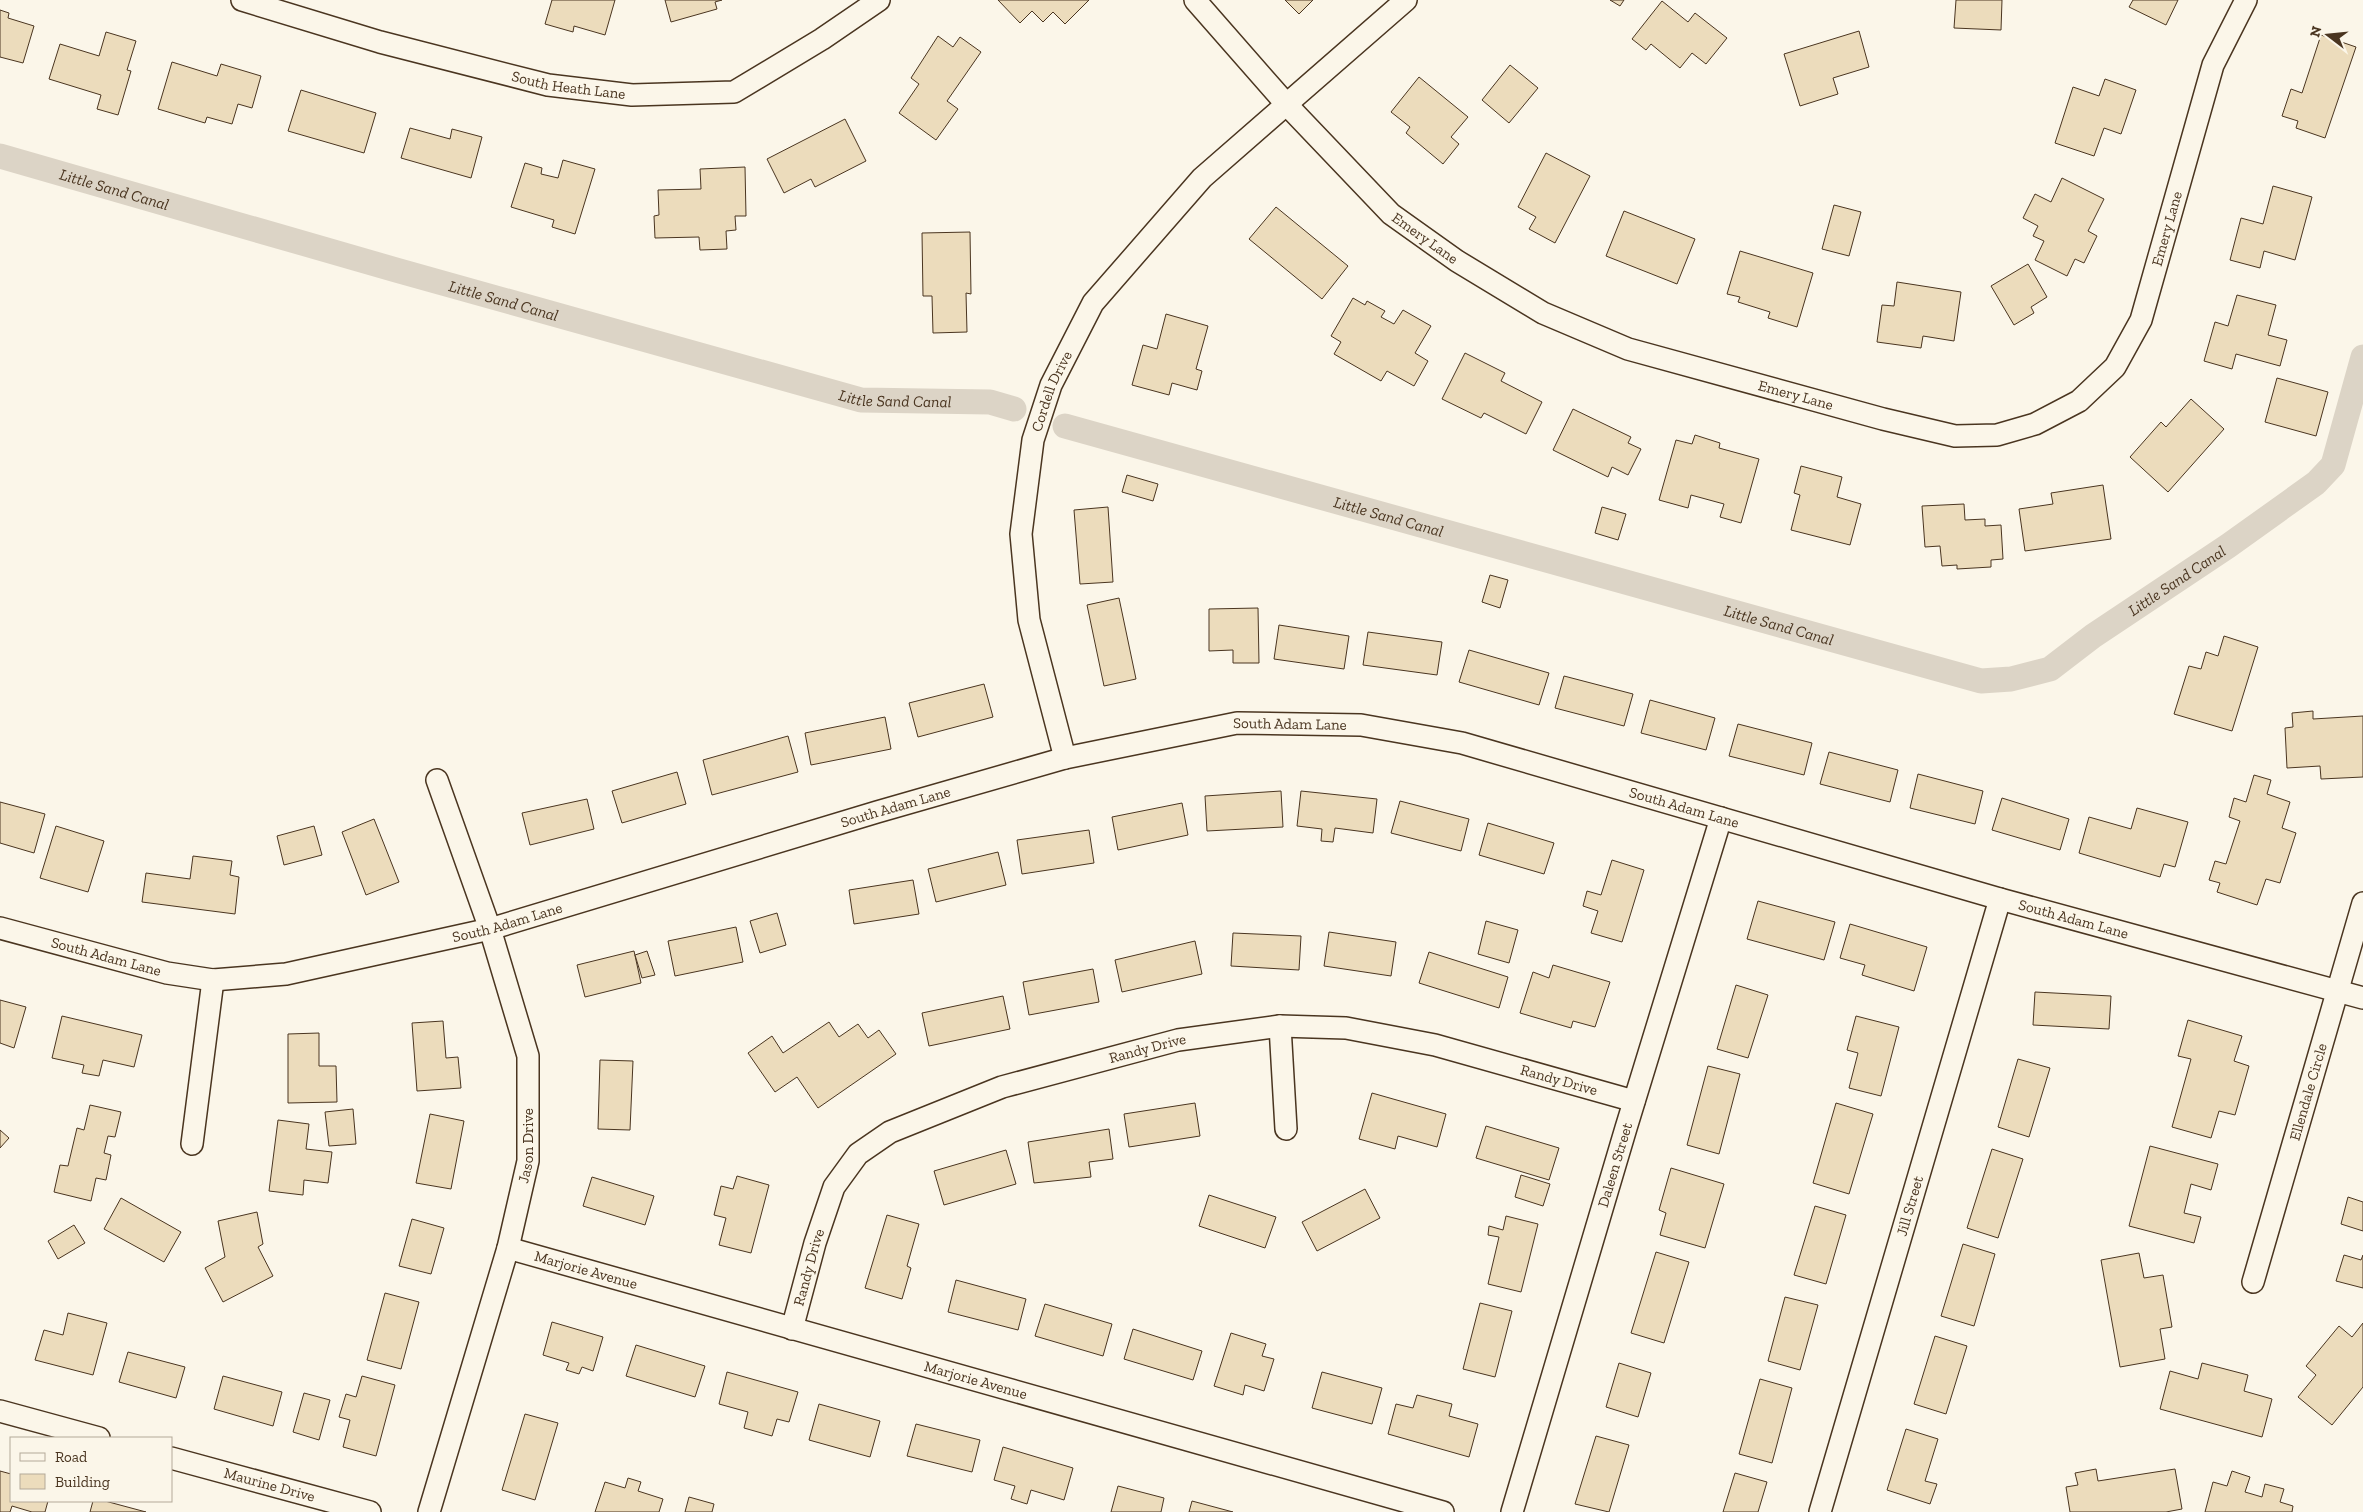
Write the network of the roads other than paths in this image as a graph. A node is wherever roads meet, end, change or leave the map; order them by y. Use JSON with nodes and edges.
{"nodes":[{"id":1,"x":242,"y":0,"type":"edge"},
{"id":2,"x":879,"y":0,"type":"edge"},
{"id":3,"x":1195,"y":0,"type":"edge"},
{"id":4,"x":1406,"y":0,"type":"edge"},
{"id":5,"x":2246,"y":0,"type":"edge"},
{"id":6,"x":1287,"y":105,"type":"junction"},
{"id":7,"x":1065,"y":758,"type":"junction"},
{"id":8,"x":437,"y":780,"type":"dead end"},
{"id":9,"x":1721,"y":818,"type":"junction"},
{"id":10,"x":2000,"y":899,"type":"junction"},
{"id":11,"x":2363,"y":903,"type":"edge"},
{"id":12,"x":0,"y":928,"type":"edge"},
{"id":13,"x":490,"y":929,"type":"junction"},
{"id":14,"x":213,"y":980,"type":"junction"},
{"id":15,"x":2337,"y":991,"type":"junction"},
{"id":16,"x":2363,"y":998,"type":"edge"},
{"id":17,"x":1280,"y":1026,"type":"junction"},
{"id":18,"x":1634,"y":1101,"type":"junction"},
{"id":19,"x":1286,"y":1129,"type":"dead end"},
{"id":20,"x":192,"y":1144,"type":"dead end"},
{"id":21,"x":508,"y":1248,"type":"junction"},
{"id":22,"x":2253,"y":1282,"type":"dead end"},
{"id":23,"x":792,"y":1329,"type":"junction"},
{"id":24,"x":0,"y":1411,"type":"edge"},
{"id":25,"x":95,"y":1437,"type":"edge"},
{"id":26,"x":172,"y":1458,"type":"edge"},
{"id":27,"x":370,"y":1512,"type":"edge"},
{"id":28,"x":428,"y":1512,"type":"edge"},
{"id":29,"x":1443,"y":1512,"type":"edge"},
{"id":30,"x":1512,"y":1512,"type":"edge"},
{"id":31,"x":1820,"y":1512,"type":"edge"}],
"edges":[{"from":1,"to":2,"type":"street","name":"South Heath Lane"},
{"from":3,"to":6,"type":"street","name":"Emery Lane"},
{"from":4,"to":6,"type":"street","name":"Cordell Drive"},
{"from":5,"to":6,"type":"street","name":"Emery Lane"},
{"from":6,"to":7,"type":"street","name":"Cordell Drive"},
{"from":7,"to":9,"type":"street","name":"South Adam Lane"},
{"from":7,"to":13,"type":"street","name":"South Adam Lane"},
{"from":8,"to":13,"type":"street","name":"Jason Drive"},
{"from":9,"to":10,"type":"street","name":"South Adam Lane"},
{"from":9,"to":18,"type":"street","name":"Daleen Street"},
{"from":10,"to":15,"type":"street","name":"South Adam Lane"},
{"from":10,"to":31,"type":"street","name":"Jill Street"},
{"from":11,"to":15,"type":"street","name":"Ellendale Circle"},
{"from":12,"to":14,"type":"street","name":"South Adam Lane"},
{"from":13,"to":14,"type":"street","name":"South Adam Lane"},
{"from":13,"to":21,"type":"street","name":"Jason Drive"},
{"from":14,"to":20,"type":"street"},
{"from":15,"to":16,"type":"street","name":"South Adam Lane"},
{"from":15,"to":22,"type":"street","name":"Ellendale Circle"},
{"from":17,"to":18,"type":"street","name":"Randy Drive"},
{"from":17,"to":19,"type":"street"},
{"from":17,"to":23,"type":"street","name":"Randy Drive"},
{"from":18,"to":30,"type":"street","name":"Daleen Street"},
{"from":21,"to":23,"type":"street","name":"Marjorie Avenue"},
{"from":21,"to":28,"type":"street","name":"Jason Drive"},
{"from":23,"to":29,"type":"street","name":"Marjorie Avenue"},
{"from":24,"to":25,"type":"street"},
{"from":26,"to":27,"type":"street","name":"Maurine Drive"}]}
